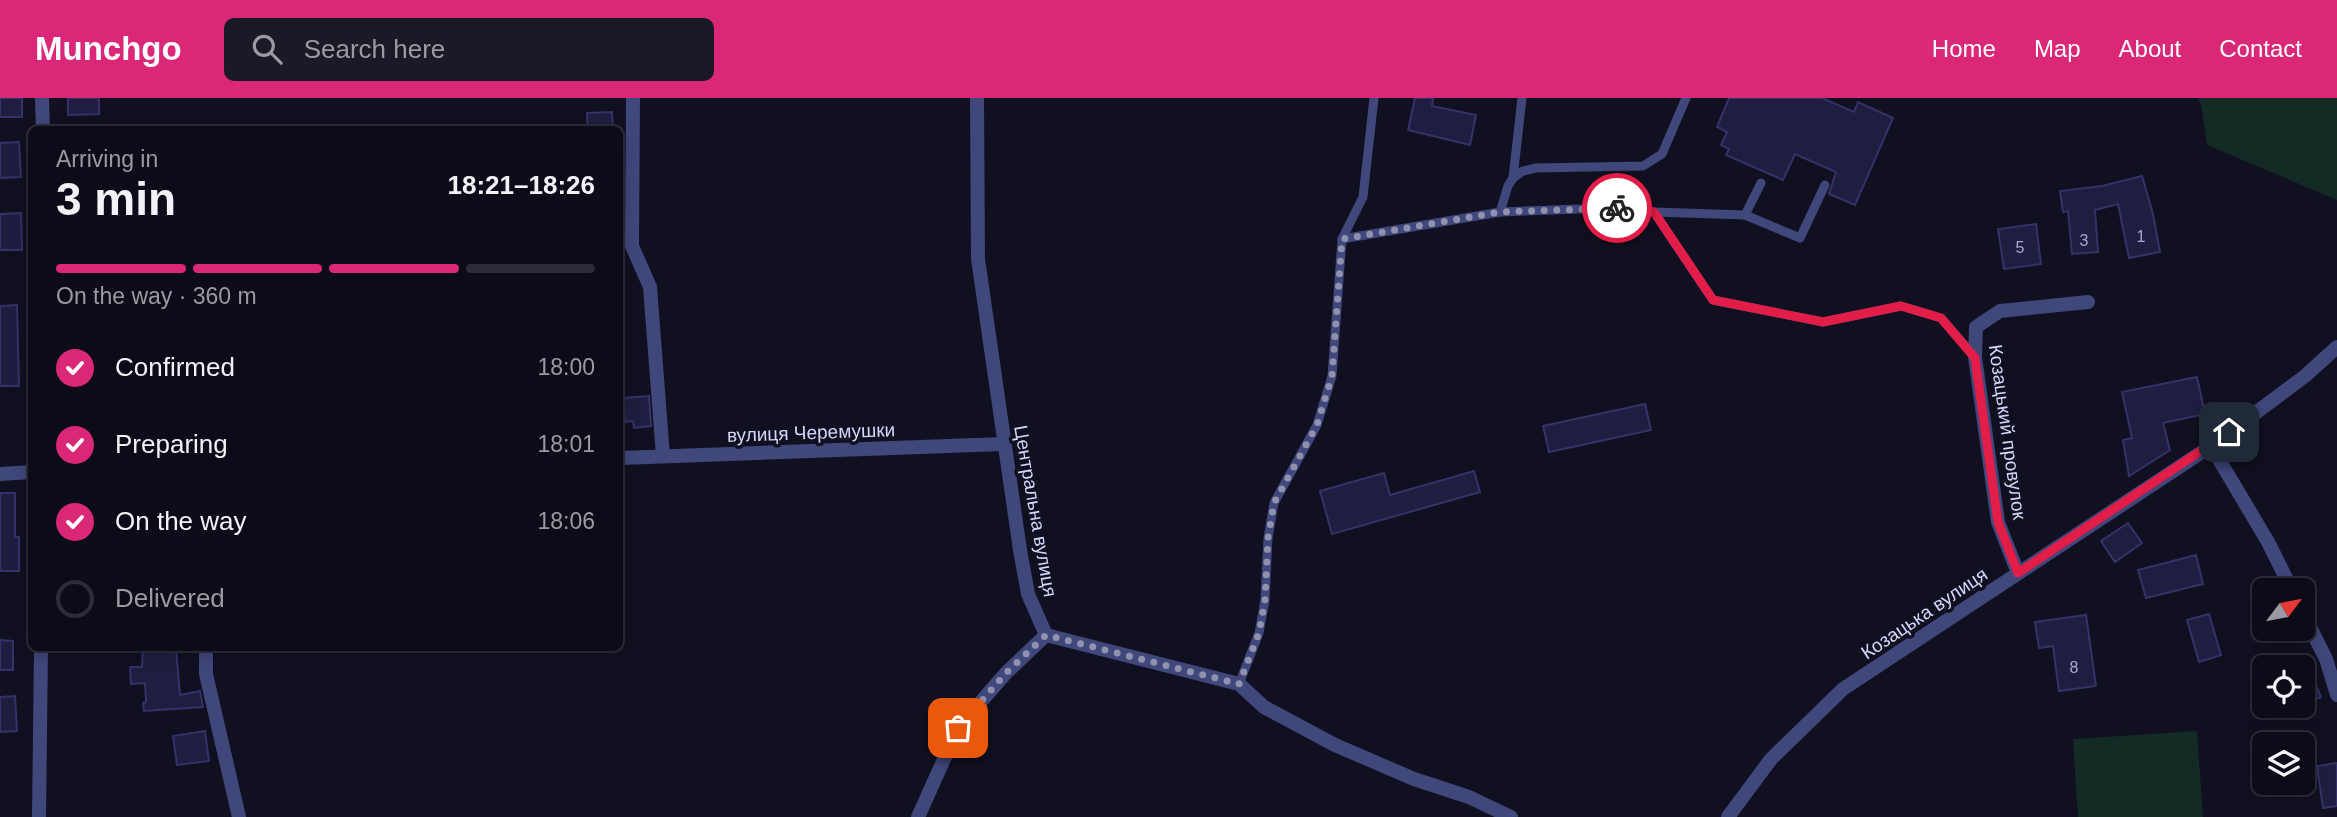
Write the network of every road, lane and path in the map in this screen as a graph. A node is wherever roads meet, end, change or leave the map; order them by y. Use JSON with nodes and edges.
{"nodes":[{"id":1,"x":43,"y":98,"type":"edge"},
{"id":2,"x":633,"y":98,"type":"edge"},
{"id":3,"x":977,"y":98,"type":"edge"},
{"id":4,"x":1374,"y":98,"type":"edge"},
{"id":5,"x":1521,"y":98,"type":"edge"},
{"id":6,"x":1686,"y":98,"type":"edge"},
{"id":7,"x":43,"y":126,"type":"edge"},
{"id":8,"x":1513,"y":178,"type":"junction"},
{"id":9,"x":1761,"y":183,"type":"dead end"},
{"id":10,"x":1825,"y":186,"type":"dead end"},
{"id":11,"x":1500,"y":212,"type":"junction"},
{"id":12,"x":1654,"y":212,"type":"junction"},
{"id":13,"x":1745,"y":215,"type":"junction"},
{"id":14,"x":1342,"y":239,"type":"junction"},
{"id":15,"x":2088,"y":303,"type":"dead end"},
{"id":16,"x":2337,"y":347,"type":"edge"},
{"id":17,"x":1975,"y":358,"type":"junction"},
{"id":18,"x":1003,"y":444,"type":"junction"},
{"id":19,"x":2211,"y":446,"type":"junction"},
{"id":20,"x":663,"y":456,"type":"junction"},
{"id":21,"x":623,"y":458,"type":"edge"},
{"id":22,"x":28,"y":472,"type":"edge"},
{"id":23,"x":0,"y":474,"type":"edge"},
{"id":24,"x":2018,"y":573,"type":"junction"},
{"id":25,"x":2286,"y":578,"type":"edge"},
{"id":26,"x":2315,"y":632,"type":"edge"},
{"id":27,"x":1046,"y":635,"type":"junction"},
{"id":28,"x":41,"y":651,"type":"edge"},
{"id":29,"x":206,"y":651,"type":"edge"},
{"id":30,"x":2331,"y":657,"type":"edge"},
{"id":31,"x":1239,"y":684,"type":"junction"},
{"id":32,"x":2337,"y":695,"type":"edge"},
{"id":33,"x":38,"y":817,"type":"edge"},
{"id":34,"x":239,"y":817,"type":"edge"},
{"id":35,"x":918,"y":817,"type":"edge"},
{"id":36,"x":1511,"y":817,"type":"edge"},
{"id":37,"x":1728,"y":817,"type":"edge"}],
"edges":[{"from":1,"to":7,"type":"street"},
{"from":2,"to":20,"type":"street"},
{"from":3,"to":18,"type":"street","name":"Центральна вулиця"},
{"from":4,"to":14,"type":"lane"},
{"from":5,"to":8,"type":"lane"},
{"from":6,"to":8,"type":"lane"},
{"from":8,"to":11,"type":"lane"},
{"from":9,"to":13,"type":"lane"},
{"from":10,"to":13,"type":"lane"},
{"from":11,"to":12,"type":"lane"},
{"from":11,"to":14,"type":"lane"},
{"from":12,"to":13,"type":"lane"},
{"from":12,"to":17,"type":"lane"},
{"from":14,"to":31,"type":"lane"},
{"from":15,"to":17,"type":"street","name":"Козацький провулок"},
{"from":16,"to":19,"type":"street","name":"Козацька вулиця"},
{"from":17,"to":24,"type":"street","name":"Козацький провулок"},
{"from":18,"to":20,"type":"street","name":"вулиця Черемушки"},
{"from":18,"to":27,"type":"street","name":"Центральна вулиця"},
{"from":19,"to":24,"type":"street","name":"Козацька вулиця"},
{"from":19,"to":25,"type":"street"},
{"from":20,"to":21,"type":"street","name":"вулиця Черемушки"},
{"from":22,"to":23,"type":"street"},
{"from":24,"to":37,"type":"street","name":"Козацька вулиця"},
{"from":26,"to":30,"type":"street"},
{"from":27,"to":31,"type":"street"},
{"from":27,"to":35,"type":"street"},
{"from":28,"to":33,"type":"street"},
{"from":29,"to":34,"type":"street"},
{"from":30,"to":32,"type":"street"},
{"from":31,"to":36,"type":"street"}]}
